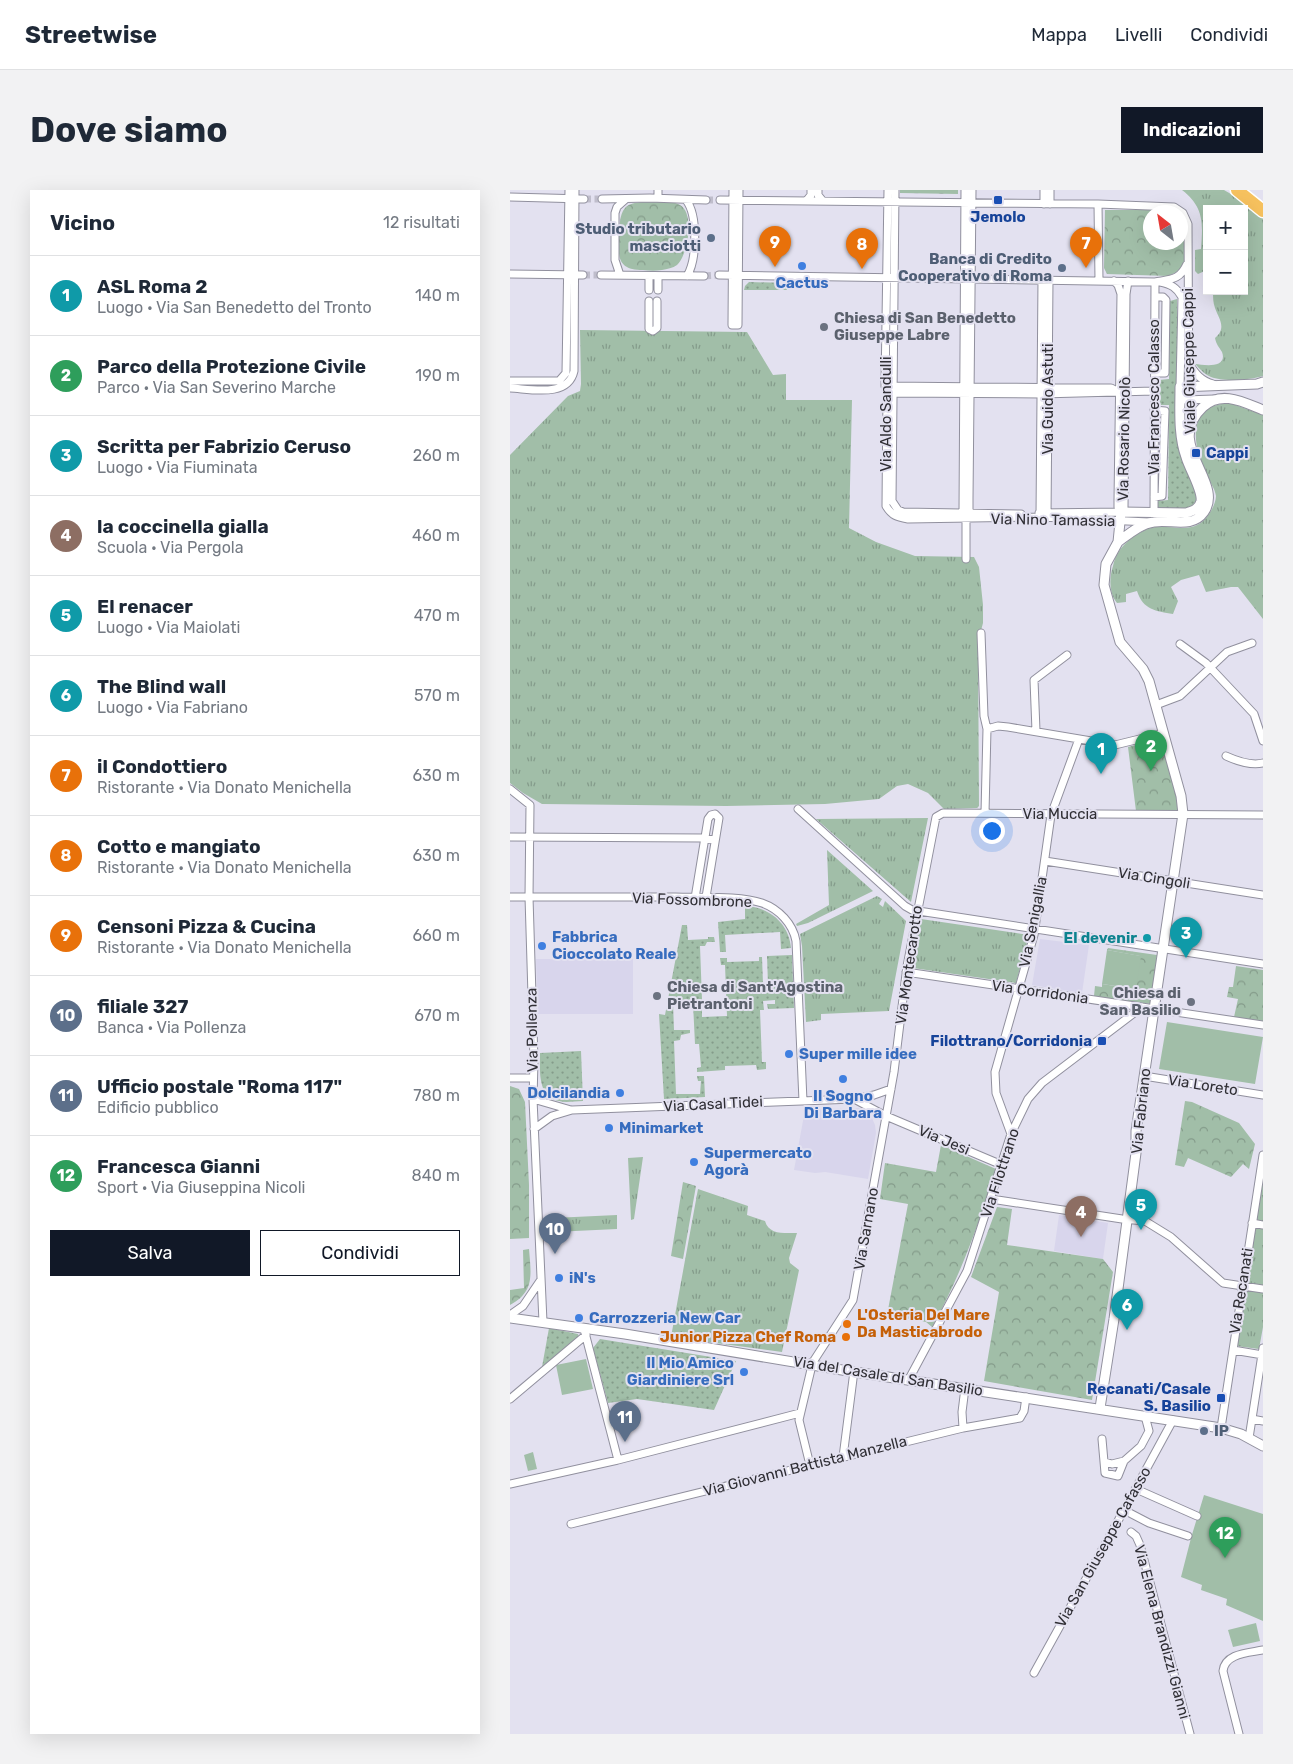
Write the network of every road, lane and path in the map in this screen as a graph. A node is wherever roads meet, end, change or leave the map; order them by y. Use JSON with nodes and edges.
{"nodes":[{"id":1,"x":569,"y":190,"type":"edge"},
{"id":2,"x":575,"y":190,"type":"edge"},
{"id":3,"x":658,"y":190,"type":"edge"},
{"id":4,"x":733,"y":190,"type":"edge"},
{"id":5,"x":739,"y":190,"type":"edge"},
{"id":6,"x":812,"y":190,"type":"edge"},
{"id":7,"x":818,"y":190,"type":"edge"},
{"id":8,"x":888,"y":190,"type":"edge"},
{"id":9,"x":895,"y":190,"type":"edge"},
{"id":10,"x":965,"y":190,"type":"edge"},
{"id":11,"x":972,"y":190,"type":"edge"},
{"id":12,"x":1044,"y":190,"type":"edge"},
{"id":13,"x":1050,"y":190,"type":"edge"},
{"id":14,"x":1237,"y":190,"type":"edge"},
{"id":15,"x":1243,"y":190,"type":"edge"},
{"id":16,"x":653,"y":195,"type":"edge"},
{"id":17,"x":510,"y":197,"type":"edge"},
{"id":18,"x":572,"y":198,"type":"junction"},
{"id":19,"x":626,"y":198,"type":"junction"},
{"id":20,"x":584,"y":199,"type":"tunnel mouth"},
{"id":21,"x":602,"y":199,"type":"tunnel mouth"},
{"id":22,"x":686,"y":200,"type":"junction"},
{"id":23,"x":706,"y":200,"type":"tunnel mouth"},
{"id":24,"x":720,"y":200,"type":"tunnel mouth"},
{"id":25,"x":736,"y":200,"type":"junction"},
{"id":26,"x":807,"y":200,"type":"junction"},
{"id":27,"x":822,"y":200,"type":"junction"},
{"id":28,"x":1263,"y":201,"type":"edge"},
{"id":29,"x":891,"y":202,"type":"junction"},
{"id":30,"x":968,"y":203,"type":"junction"},
{"id":31,"x":1047,"y":204,"type":"junction"},
{"id":32,"x":1098,"y":204,"type":"junction"},
{"id":33,"x":1263,"y":211,"type":"edge"},
{"id":34,"x":1188,"y":261,"type":"junction"},
{"id":35,"x":510,"y":274,"type":"edge"},
{"id":36,"x":572,"y":275,"type":"junction"},
{"id":37,"x":583,"y":275,"type":"tunnel mouth"},
{"id":38,"x":601,"y":275,"type":"tunnel mouth"},
{"id":39,"x":620,"y":275,"type":"junction"},
{"id":40,"x":719,"y":275,"type":"tunnel mouth"},
{"id":41,"x":649,"y":276,"type":"junction"},
{"id":42,"x":658,"y":276,"type":"junction"},
{"id":43,"x":687,"y":276,"type":"junction"},
{"id":44,"x":704,"y":276,"type":"tunnel mouth"},
{"id":45,"x":735,"y":276,"type":"junction"},
{"id":46,"x":890,"y":278,"type":"junction"},
{"id":47,"x":968,"y":279,"type":"junction"},
{"id":48,"x":1045,"y":280,"type":"junction"},
{"id":49,"x":1098,"y":280,"type":"junction"},
{"id":50,"x":1114,"y":281,"type":"junction"},
{"id":51,"x":1128,"y":281,"type":"junction"},
{"id":52,"x":1155,"y":282,"type":"junction"},
{"id":53,"x":649,"y":290,"type":"dead end"},
{"id":54,"x":658,"y":290,"type":"dead end"},
{"id":55,"x":1155,"y":297,"type":"junction"},
{"id":56,"x":649,"y":301,"type":"dead end"},
{"id":57,"x":657,"y":301,"type":"dead end"},
{"id":58,"x":1189,"y":364,"type":"junction"},
{"id":59,"x":1155,"y":373,"type":"junction"},
{"id":60,"x":510,"y":381,"type":"edge"},
{"id":61,"x":565,"y":381,"type":"junction"},
{"id":62,"x":1263,"y":382,"type":"edge"},
{"id":63,"x":1218,"y":385,"type":"junction"},
{"id":64,"x":1184,"y":387,"type":"junction"},
{"id":65,"x":510,"y":388,"type":"edge"},
{"id":66,"x":889,"y":389,"type":"junction"},
{"id":67,"x":967,"y":390,"type":"junction"},
{"id":68,"x":1045,"y":390,"type":"junction"},
{"id":69,"x":1154,"y":391,"type":"junction"},
{"id":70,"x":1122,"y":392,"type":"junction"},
{"id":71,"x":1216,"y":399,"type":"junction"},
{"id":72,"x":1184,"y":400,"type":"junction"},
{"id":73,"x":1263,"y":410,"type":"edge"},
{"id":74,"x":1189,"y":426,"type":"junction"},
{"id":75,"x":894,"y":505,"type":"joint"},
{"id":76,"x":1203,"y":507,"type":"junction"},
{"id":77,"x":966,"y":515,"type":"junction"},
{"id":78,"x":893,"y":516,"type":"joint"},
{"id":79,"x":1043,"y":516,"type":"junction"},
{"id":80,"x":1121,"y":517,"type":"junction"},
{"id":81,"x":1154,"y":517,"type":"junction"},
{"id":82,"x":1118,"y":542,"type":"junction"},
{"id":83,"x":966,"y":559,"type":"dead end"},
{"id":84,"x":981,"y":633,"type":"dead end"},
{"id":85,"x":1252,"y":643,"type":"dead end"},
{"id":86,"x":1180,"y":644,"type":"dead end"},
{"id":87,"x":1067,"y":654,"type":"dead end"},
{"id":88,"x":1210,"y":667,"type":"junction"},
{"id":89,"x":1156,"y":704,"type":"junction"},
{"id":90,"x":987,"y":729,"type":"junction"},
{"id":91,"x":1036,"y":731,"type":"junction"},
{"id":92,"x":1164,"y":733,"type":"junction"},
{"id":93,"x":1079,"y":739,"type":"junction"},
{"id":94,"x":1263,"y":741,"type":"edge"},
{"id":95,"x":1226,"y":756,"type":"dead end"},
{"id":96,"x":1263,"y":763,"type":"edge"},
{"id":97,"x":510,"y":789,"type":"edge"},
{"id":98,"x":798,"y":809,"type":"dead end"},
{"id":99,"x":985,"y":813,"type":"junction"},
{"id":100,"x":1183,"y":814,"type":"junction"},
{"id":101,"x":938,"y":815,"type":"joint"},
{"id":102,"x":1051,"y":815,"type":"junction"},
{"id":103,"x":1263,"y":815,"type":"edge"},
{"id":104,"x":510,"y":837,"type":"edge"},
{"id":105,"x":529,"y":837,"type":"junction"},
{"id":106,"x":704,"y":838,"type":"junction"},
{"id":107,"x":715,"y":840,"type":"junction"},
{"id":108,"x":1045,"y":861,"type":"junction"},
{"id":109,"x":1172,"y":881,"type":"junction"},
{"id":110,"x":1263,"y":895,"type":"edge"},
{"id":111,"x":510,"y":897,"type":"edge"},
{"id":112,"x":529,"y":897,"type":"junction"},
{"id":113,"x":694,"y":898,"type":"junction"},
{"id":114,"x":706,"y":898,"type":"junction"},
{"id":115,"x":916,"y":911,"type":"junction"},
{"id":116,"x":1035,"y":929,"type":"junction"},
{"id":117,"x":1163,"y":948,"type":"junction"},
{"id":118,"x":1263,"y":964,"type":"edge"},
{"id":119,"x":906,"y":972,"type":"junction"},
{"id":120,"x":1019,"y":988,"type":"junction"},
{"id":121,"x":1142,"y":1007,"type":"junction"},
{"id":122,"x":1154,"y":1008,"type":"junction"},
{"id":123,"x":1263,"y":1025,"type":"edge"},
{"id":124,"x":1144,"y":1076,"type":"junction"},
{"id":125,"x":510,"y":1078,"type":"edge"},
{"id":126,"x":533,"y":1078,"type":"junction"},
{"id":127,"x":891,"y":1089,"type":"junction"},
{"id":128,"x":1263,"y":1095,"type":"edge"},
{"id":129,"x":533,"y":1099,"type":"junction"},
{"id":130,"x":854,"y":1099,"type":"junction"},
{"id":131,"x":803,"y":1101,"type":"junction"},
{"id":132,"x":572,"y":1110,"type":"junction"},
{"id":133,"x":886,"y":1116,"type":"junction"},
{"id":134,"x":534,"y":1129,"type":"junction"},
{"id":135,"x":1012,"y":1134,"type":"junction"},
{"id":136,"x":1263,"y":1158,"type":"edge"},
{"id":137,"x":1002,"y":1165,"type":"junction"},
{"id":138,"x":991,"y":1199,"type":"junction"},
{"id":139,"x":1127,"y":1219,"type":"junction"},
{"id":140,"x":1252,"y":1223,"type":"junction"},
{"id":141,"x":1263,"y":1225,"type":"edge"},
{"id":142,"x":540,"y":1281,"type":"junction"},
{"id":143,"x":1242,"y":1286,"type":"junction"},
{"id":144,"x":1263,"y":1289,"type":"edge"},
{"id":145,"x":510,"y":1316,"type":"edge"},
{"id":146,"x":543,"y":1322,"type":"junction"},
{"id":147,"x":588,"y":1332,"type":"junction"},
{"id":148,"x":1233,"y":1350,"type":"junction"},
{"id":149,"x":1263,"y":1353,"type":"edge"},
{"id":150,"x":811,"y":1365,"type":"junction"},
{"id":151,"x":854,"y":1371,"type":"junction"},
{"id":152,"x":909,"y":1379,"type":"junction"},
{"id":153,"x":965,"y":1388,"type":"junction"},
{"id":154,"x":1026,"y":1397,"type":"junction"},
{"id":155,"x":510,"y":1399,"type":"edge"},
{"id":156,"x":1100,"y":1408,"type":"junction"},
{"id":157,"x":800,"y":1412,"type":"junction"},
{"id":158,"x":1145,"y":1416,"type":"junction"},
{"id":159,"x":1252,"y":1419,"type":"junction"},
{"id":160,"x":1172,"y":1420,"type":"junction"},
{"id":161,"x":1263,"y":1421,"type":"edge"},
{"id":162,"x":963,"y":1428,"type":"junction"},
{"id":163,"x":1221,"y":1428,"type":"junction"},
{"id":164,"x":1249,"y":1438,"type":"junction"},
{"id":165,"x":1102,"y":1439,"type":"dead end"},
{"id":166,"x":1263,"y":1446,"type":"edge"},
{"id":167,"x":843,"y":1457,"type":"junction"},
{"id":168,"x":618,"y":1460,"type":"junction"},
{"id":169,"x":1124,"y":1461,"type":"junction"},
{"id":170,"x":1105,"y":1462,"type":"junction"},
{"id":171,"x":810,"y":1464,"type":"junction"},
{"id":172,"x":510,"y":1484,"type":"edge"},
{"id":173,"x":1136,"y":1489,"type":"junction"},
{"id":174,"x":1124,"y":1510,"type":"junction"},
{"id":175,"x":1197,"y":1516,"type":"dead end"},
{"id":176,"x":571,"y":1524,"type":"dead end"},
{"id":177,"x":1131,"y":1532,"type":"dead end"},
{"id":178,"x":1188,"y":1536,"type":"dead end"},
{"id":179,"x":1263,"y":1650,"type":"edge"},
{"id":180,"x":1034,"y":1673,"type":"dead end"},
{"id":181,"x":1190,"y":1734,"type":"edge"},
{"id":182,"x":1239,"y":1734,"type":"edge"}],
"edges":[{"from":1,"to":18,"type":"street"},
{"from":2,"to":18,"type":"street"},
{"from":3,"to":16,"type":"street"},
{"from":4,"to":25,"type":"street"},
{"from":5,"to":25,"type":"street"},
{"from":6,"to":26,"type":"street"},
{"from":7,"to":27,"type":"street"},
{"from":8,"to":29,"type":"street","name":"Via Aldo Sandulli"},
{"from":9,"to":29,"type":"street","name":"Via Aldo Sandulli"},
{"from":10,"to":30,"type":"street"},
{"from":11,"to":30,"type":"street"},
{"from":12,"to":31,"type":"street"},
{"from":13,"to":31,"type":"street"},
{"from":14,"to":33,"type":"highway"},
{"from":15,"to":28,"type":"highway"},
{"from":16,"to":19,"type":"street"},
{"from":16,"to":22,"type":"street"},
{"from":17,"to":18,"type":"street"},
{"from":18,"to":20,"type":"street"},
{"from":18,"to":36,"type":"street"},
{"from":19,"to":21,"type":"street"},
{"from":19,"to":39,"type":"street"},
{"from":22,"to":23,"type":"street"},
{"from":22,"to":43,"type":"street"},
{"from":24,"to":25,"type":"street"},
{"from":25,"to":26,"type":"street"},
{"from":25,"to":45,"type":"street"},
{"from":26,"to":27,"type":"street"},
{"from":27,"to":29,"type":"street"},
{"from":29,"to":30,"type":"street"},
{"from":29,"to":46,"type":"street","name":"Via Aldo Sandulli"},
{"from":30,"to":31,"type":"street"},
{"from":30,"to":47,"type":"street"},
{"from":31,"to":32,"type":"street"},
{"from":32,"to":34,"type":"street","name":"Viale Giuseppe Cappi"},
{"from":32,"to":49,"type":"street"},
{"from":34,"to":52,"type":"street"},
{"from":34,"to":58,"type":"street","name":"Viale Giuseppe Cappi"},
{"from":35,"to":36,"type":"street"},
{"from":36,"to":37,"type":"street"},
{"from":36,"to":61,"type":"street"},
{"from":38,"to":39,"type":"street"},
{"from":39,"to":41,"type":"street"},
{"from":40,"to":45,"type":"street"},
{"from":41,"to":42,"type":"street"},
{"from":41,"to":53,"type":"street"},
{"from":42,"to":43,"type":"street"},
{"from":42,"to":54,"type":"street"},
{"from":43,"to":44,"type":"street"},
{"from":45,"to":45,"type":"street"},
{"from":45,"to":46,"type":"street"},
{"from":46,"to":47,"type":"street"},
{"from":46,"to":66,"type":"street","name":"Via Aldo Sandulli"},
{"from":47,"to":48,"type":"street"},
{"from":47,"to":67,"type":"street"},
{"from":48,"to":49,"type":"street"},
{"from":48,"to":68,"type":"street","name":"Via Guido Astuti"},
{"from":49,"to":50,"type":"street"},
{"from":50,"to":51,"type":"street"},
{"from":50,"to":70,"type":"street","name":"Via Rosario Nicolò"},
{"from":51,"to":52,"type":"street"},
{"from":51,"to":70,"type":"street","name":"Via Rosario Nicolò"},
{"from":52,"to":55,"type":"street","name":"Via Francesco Calasso"},
{"from":52,"to":64,"type":"street","name":"Viale Giuseppe Cappi"},
{"from":55,"to":59,"type":"street","name":"Via Francesco Calasso"},
{"from":55,"to":59,"type":"street"},
{"from":56,"to":57,"type":"street"},
{"from":58,"to":63,"type":"street"},
{"from":58,"to":64,"type":"street","name":"Viale Giuseppe Cappi"},
{"from":59,"to":69,"type":"street","name":"Via Francesco Calasso"},
{"from":60,"to":61,"type":"street"},
{"from":61,"to":65,"type":"street"},
{"from":62,"to":63,"type":"street"},
{"from":63,"to":64,"type":"street"},
{"from":64,"to":72,"type":"street","name":"Viale Giuseppe Cappi"},
{"from":66,"to":67,"type":"street"},
{"from":66,"to":75,"type":"street","name":"Via Aldo Sandulli"},
{"from":66,"to":78,"type":"street","name":"Via Aldo Sandulli"},
{"from":67,"to":68,"type":"street"},
{"from":67,"to":77,"type":"street"},
{"from":68,"to":70,"type":"street"},
{"from":68,"to":79,"type":"street","name":"Via Guido Astuti"},
{"from":69,"to":70,"type":"street"},
{"from":69,"to":81,"type":"street","name":"Via Francesco Calasso"},
{"from":70,"to":80,"type":"street","name":"Via Rosario Nicolò"},
{"from":71,"to":72,"type":"street"},
{"from":71,"to":73,"type":"street"},
{"from":71,"to":74,"type":"street"},
{"from":72,"to":74,"type":"street","name":"Viale Giuseppe Cappi"},
{"from":72,"to":76,"type":"street","name":"Viale Giuseppe Cappi"},
{"from":74,"to":76,"type":"street","name":"Viale Giuseppe Cappi"},
{"from":75,"to":77,"type":"street","name":"Via Nino Tamassia"},
{"from":76,"to":81,"type":"street","name":"Via Nino Tamassia"},
{"from":77,"to":78,"type":"street","name":"Via Nino Tamassia"},
{"from":77,"to":79,"type":"street","name":"Via Nino Tamassia"},
{"from":77,"to":83,"type":"street"},
{"from":79,"to":80,"type":"street","name":"Via Nino Tamassia"},
{"from":80,"to":81,"type":"street","name":"Via Nino Tamassia"},
{"from":80,"to":82,"type":"street"},
{"from":81,"to":82,"type":"street"},
{"from":82,"to":89,"type":"street","name":"Via Fabriano"},
{"from":84,"to":90,"type":"street"},
{"from":85,"to":88,"type":"street"},
{"from":86,"to":88,"type":"street"},
{"from":87,"to":91,"type":"street"},
{"from":88,"to":89,"type":"street"},
{"from":88,"to":94,"type":"street"},
{"from":89,"to":92,"type":"street","name":"Via Fabriano"},
{"from":90,"to":91,"type":"street"},
{"from":90,"to":99,"type":"street"},
{"from":91,"to":93,"type":"street"},
{"from":92,"to":93,"type":"street"},
{"from":92,"to":100,"type":"street","name":"Via Fabriano"},
{"from":93,"to":102,"type":"street","name":"Via Senigallia"},
{"from":95,"to":96,"type":"street"},
{"from":97,"to":105,"type":"street","name":"Via Pollenza"},
{"from":98,"to":115,"type":"street"},
{"from":99,"to":101,"type":"street","name":"Via Muccia"},
{"from":99,"to":102,"type":"street","name":"Via Muccia"},
{"from":100,"to":102,"type":"street","name":"Via Muccia"},
{"from":100,"to":103,"type":"street","name":"Via Muccia"},
{"from":100,"to":109,"type":"street","name":"Via Fabriano"},
{"from":101,"to":115,"type":"street","name":"Via Montecarotto"},
{"from":102,"to":108,"type":"street","name":"Via Senigallia"},
{"from":104,"to":105,"type":"street"},
{"from":105,"to":106,"type":"street"},
{"from":105,"to":112,"type":"street","name":"Via Pollenza"},
{"from":106,"to":107,"type":"street"},
{"from":106,"to":107,"type":"street"},
{"from":106,"to":113,"type":"street"},
{"from":107,"to":114,"type":"street"},
{"from":108,"to":109,"type":"street","name":"Via Cingoli"},
{"from":108,"to":116,"type":"street","name":"Via Senigallia"},
{"from":109,"to":110,"type":"street","name":"Via Cingoli"},
{"from":109,"to":117,"type":"street","name":"Via Fabriano"},
{"from":111,"to":112,"type":"street","name":"Via Fossombrone"},
{"from":112,"to":113,"type":"street","name":"Via Fossombrone"},
{"from":112,"to":126,"type":"street","name":"Via Pollenza"},
{"from":113,"to":114,"type":"street","name":"Via Fossombrone"},
{"from":114,"to":131,"type":"street","name":"Via Fossombrone"},
{"from":115,"to":116,"type":"street"},
{"from":115,"to":119,"type":"street","name":"Via Montecarotto"},
{"from":116,"to":117,"type":"street"},
{"from":116,"to":120,"type":"street","name":"Via Senigallia"},
{"from":117,"to":118,"type":"street"},
{"from":117,"to":122,"type":"street","name":"Via Fabriano"},
{"from":119,"to":120,"type":"street","name":"Via Corridonia"},
{"from":119,"to":127,"type":"street","name":"Via Montecarotto"},
{"from":120,"to":121,"type":"street","name":"Via Corridonia"},
{"from":120,"to":135,"type":"street","name":"Via Senigallia"},
{"from":121,"to":122,"type":"street","name":"Via Corridonia"},
{"from":121,"to":135,"type":"street","name":"Via Filottrano"},
{"from":122,"to":123,"type":"street","name":"Via Corridonia"},
{"from":122,"to":124,"type":"street","name":"Via Fabriano"},
{"from":124,"to":128,"type":"street","name":"Via Loreto"},
{"from":124,"to":139,"type":"street","name":"Via Fabriano"},
{"from":125,"to":126,"type":"street"},
{"from":126,"to":129,"type":"street","name":"Via Pollenza"},
{"from":127,"to":130,"type":"street","name":"Via Casal Tidei"},
{"from":127,"to":133,"type":"street","name":"Via Montecarotto"},
{"from":129,"to":132,"type":"street","name":"Via Casal Tidei"},
{"from":129,"to":134,"type":"street","name":"Via Pollenza"},
{"from":130,"to":131,"type":"street","name":"Via Casal Tidei"},
{"from":130,"to":133,"type":"street"},
{"from":131,"to":132,"type":"street","name":"Via Casal Tidei"},
{"from":132,"to":134,"type":"street","name":"Via Casal Tidei"},
{"from":133,"to":137,"type":"street","name":"Via Jesi"},
{"from":133,"to":150,"type":"street","name":"Via Sarnano"},
{"from":134,"to":142,"type":"street","name":"Via Pollenza"},
{"from":135,"to":137,"type":"street","name":"Via Filottrano"},
{"from":136,"to":140,"type":"street","name":"Via Recanati"},
{"from":137,"to":138,"type":"street","name":"Via Filottrano"},
{"from":138,"to":139,"type":"street"},
{"from":138,"to":152,"type":"street","name":"Via Filottrano"},
{"from":139,"to":143,"type":"street"},
{"from":139,"to":156,"type":"street","name":"Via Fabriano"},
{"from":140,"to":141,"type":"street"},
{"from":140,"to":143,"type":"street","name":"Via Recanati"},
{"from":142,"to":145,"type":"street"},
{"from":142,"to":146,"type":"street","name":"Via Pollenza"},
{"from":143,"to":144,"type":"street"},
{"from":143,"to":148,"type":"street","name":"Via Recanati"},
{"from":145,"to":146,"type":"street","name":"Via del Casale di San Basilio"},
{"from":146,"to":147,"type":"street","name":"Via del Casale di San Basilio"},
{"from":147,"to":150,"type":"street","name":"Via del Casale di San Basilio"},
{"from":147,"to":155,"type":"street"},
{"from":147,"to":168,"type":"street"},
{"from":148,"to":149,"type":"street"},
{"from":148,"to":163,"type":"street","name":"Via Recanati"},
{"from":149,"to":159,"type":"street"},
{"from":150,"to":151,"type":"street","name":"Via del Casale di San Basilio"},
{"from":150,"to":157,"type":"street","name":"Via Sarnano"},
{"from":151,"to":152,"type":"street","name":"Via del Casale di San Basilio"},
{"from":151,"to":167,"type":"street"},
{"from":152,"to":153,"type":"street","name":"Via del Casale di San Basilio"},
{"from":153,"to":154,"type":"street","name":"Via del Casale di San Basilio"},
{"from":153,"to":162,"type":"street"},
{"from":154,"to":156,"type":"street","name":"Via del Casale di San Basilio"},
{"from":154,"to":162,"type":"street","name":"Via Giovanni Battista Manzella"},
{"from":156,"to":158,"type":"street","name":"Via del Casale di San Basilio"},
{"from":157,"to":168,"type":"street"},
{"from":157,"to":171,"type":"street"},
{"from":158,"to":160,"type":"street","name":"Via del Casale di San Basilio"},
{"from":158,"to":169,"type":"street"},
{"from":159,"to":161,"type":"street"},
{"from":159,"to":164,"type":"street"},
{"from":160,"to":163,"type":"street","name":"Via del Casale di San Basilio"},
{"from":160,"to":173,"type":"street","name":"Via San Giuseppe Cafasso"},
{"from":162,"to":167,"type":"street","name":"Via Giovanni Battista Manzella"},
{"from":163,"to":164,"type":"street","name":"Via del Casale di San Basilio"},
{"from":164,"to":166,"type":"street","name":"Via del Casale di San Basilio"},
{"from":165,"to":170,"type":"street"},
{"from":167,"to":171,"type":"street","name":"Via Giovanni Battista Manzella"},
{"from":168,"to":172,"type":"street"},
{"from":169,"to":170,"type":"street"},
{"from":169,"to":170,"type":"street"},
{"from":171,"to":176,"type":"street","name":"Via Giovanni Battista Manzella"},
{"from":173,"to":174,"type":"street","name":"Via San Giuseppe Cafasso"},
{"from":173,"to":175,"type":"street"},
{"from":174,"to":178,"type":"street"},
{"from":174,"to":180,"type":"street","name":"Via San Giuseppe Cafasso"},
{"from":177,"to":181,"type":"street","name":"Via Elena Brandizzi Gianni"},
{"from":179,"to":182,"type":"street"}]}
